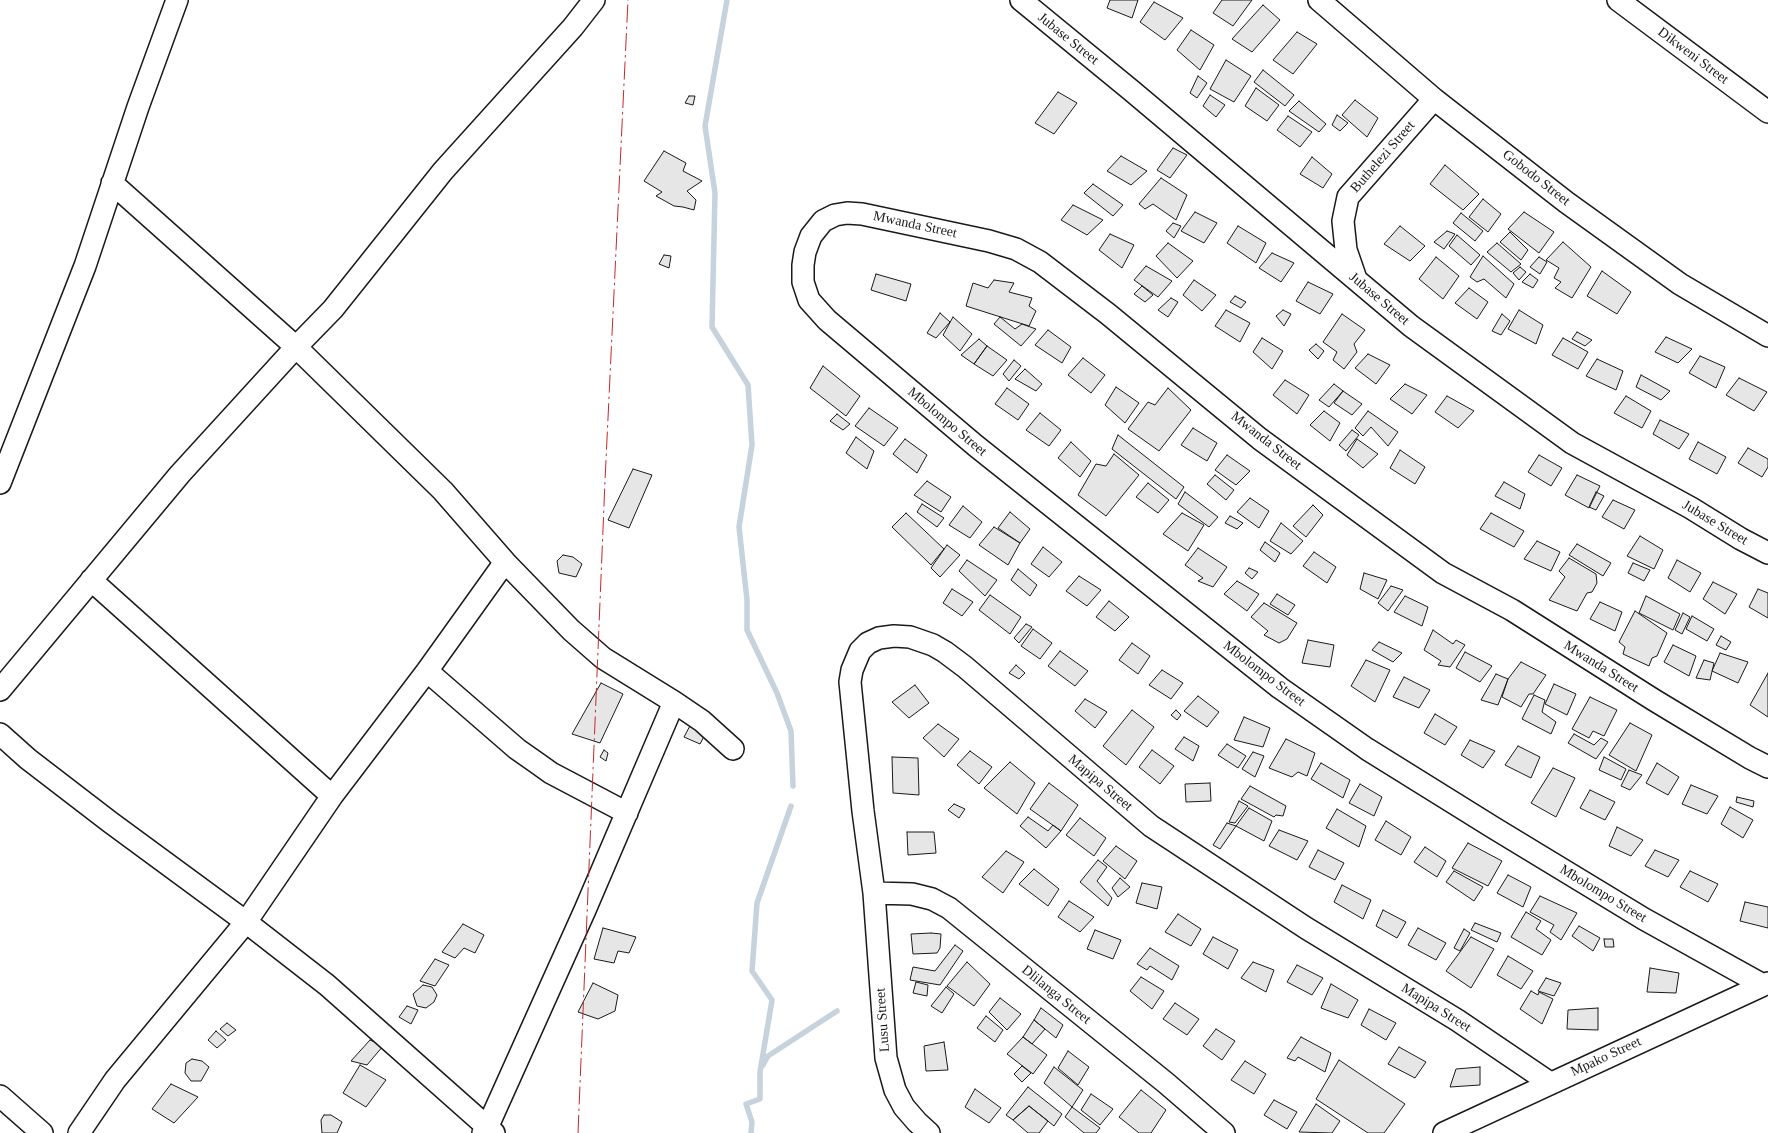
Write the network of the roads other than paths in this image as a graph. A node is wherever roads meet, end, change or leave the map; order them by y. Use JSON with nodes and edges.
{"nodes":[{"id":1,"x":176,"y":0,"type":"edge"},
{"id":2,"x":594,"y":0,"type":"edge"},
{"id":3,"x":1021,"y":0,"type":"edge"},
{"id":4,"x":1318,"y":0,"type":"edge"},
{"id":5,"x":1618,"y":0,"type":"edge"},
{"id":6,"x":1434,"y":99,"type":"junction"},
{"id":7,"x":1768,"y":112,"type":"edge"},
{"id":8,"x":112,"y":183,"type":"junction"},
{"id":9,"x":1356,"y":279,"type":"junction"},
{"id":10,"x":809,"y":300,"type":"joint"},
{"id":11,"x":1768,"y":336,"type":"edge"},
{"id":12,"x":296,"y":347,"type":"junction"},
{"id":13,"x":0,"y":483,"type":"edge"},
{"id":14,"x":1768,"y":553,"type":"edge"},
{"id":15,"x":505,"y":562,"type":"junction"},
{"id":16,"x":91,"y":580,"type":"junction"},
{"id":17,"x":427,"y":671,"type":"junction"},
{"id":18,"x":0,"y":690,"type":"edge"},
{"id":19,"x":674,"y":702,"type":"junction"},
{"id":20,"x":0,"y":734,"type":"edge"},
{"id":21,"x":733,"y":749,"type":"dead end"},
{"id":22,"x":1768,"y":766,"type":"edge"},
{"id":23,"x":332,"y":796,"type":"junction"},
{"id":24,"x":627,"y":813,"type":"junction"},
{"id":25,"x":874,"y":893,"type":"junction"},
{"id":26,"x":246,"y":922,"type":"junction"},
{"id":27,"x":1765,"y":984,"type":"edge"},
{"id":28,"x":1550,"y":1083,"type":"junction"},
{"id":29,"x":0,"y":1096,"type":"edge"},
{"id":30,"x":488,"y":1131,"type":"edge"},
{"id":31,"x":42,"y":1133,"type":"edge"},
{"id":32,"x":79,"y":1133,"type":"edge"},
{"id":33,"x":929,"y":1133,"type":"edge"},
{"id":34,"x":1224,"y":1133,"type":"edge"},
{"id":35,"x":1444,"y":1133,"type":"edge"}],
"edges":[{"from":1,"to":8,"type":"street"},
{"from":2,"to":12,"type":"street"},
{"from":3,"to":9,"type":"street","name":"Jubase Street"},
{"from":4,"to":6,"type":"street","name":"Gobodo Street"},
{"from":5,"to":7,"type":"street","name":"Dikweni Street"},
{"from":6,"to":9,"type":"street","name":"Buthelezi Street"},
{"from":6,"to":11,"type":"street","name":"Gobodo Street"},
{"from":8,"to":12,"type":"street"},
{"from":8,"to":13,"type":"street"},
{"from":9,"to":14,"type":"street","name":"Jubase Street"},
{"from":10,"to":22,"type":"street","name":"Mwanda Street"},
{"from":10,"to":27,"type":"street","name":"Mbolompo Street"},
{"from":12,"to":15,"type":"street"},
{"from":12,"to":16,"type":"street"},
{"from":15,"to":17,"type":"street"},
{"from":15,"to":19,"type":"street"},
{"from":16,"to":18,"type":"street"},
{"from":16,"to":23,"type":"street"},
{"from":17,"to":23,"type":"street"},
{"from":17,"to":24,"type":"street"},
{"from":19,"to":21,"type":"street"},
{"from":19,"to":24,"type":"street"},
{"from":20,"to":26,"type":"street"},
{"from":23,"to":26,"type":"street"},
{"from":24,"to":30,"type":"street"},
{"from":25,"to":28,"type":"street","name":"Mapipa Street"},
{"from":25,"to":33,"type":"street","name":"Lusu Street"},
{"from":25,"to":34,"type":"street","name":"Dlilanga Street"},
{"from":26,"to":30,"type":"street"},
{"from":26,"to":32,"type":"street"},
{"from":27,"to":28,"type":"street","name":"Mpako Street"},
{"from":28,"to":35,"type":"street","name":"Mpako Street"},
{"from":29,"to":31,"type":"street"}]}
